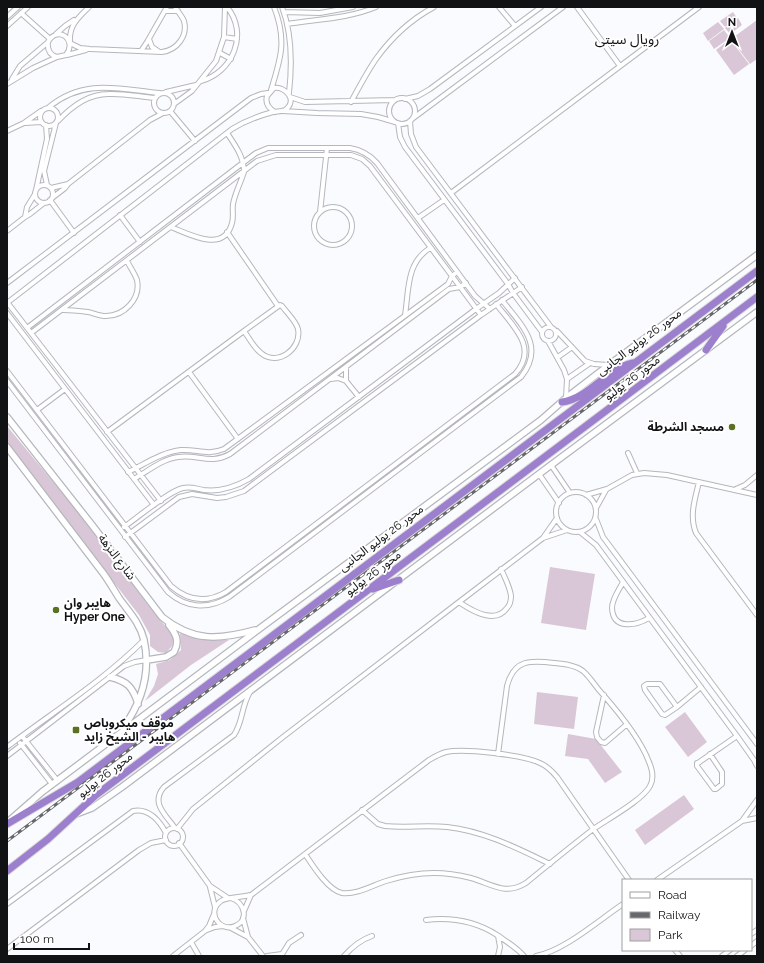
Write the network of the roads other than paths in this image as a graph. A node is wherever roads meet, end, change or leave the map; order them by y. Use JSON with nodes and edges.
{"nodes":[{"id":1,"x":10,"y":7,"type":"edge"},
{"id":2,"x":18,"y":7,"type":"edge"},
{"id":3,"x":28,"y":7,"type":"edge"},
{"id":4,"x":90,"y":7,"type":"edge"},
{"id":5,"x":226,"y":7,"type":"edge"},
{"id":6,"x":274,"y":7,"type":"edge"},
{"id":7,"x":282,"y":7,"type":"edge"},
{"id":8,"x":353,"y":7,"type":"edge"},
{"id":9,"x":376,"y":7,"type":"edge"},
{"id":10,"x":434,"y":7,"type":"edge"},
{"id":11,"x":499,"y":7,"type":"edge"},
{"id":12,"x":541,"y":7,"type":"edge"},
{"id":13,"x":563,"y":7,"type":"edge"},
{"id":14,"x":577,"y":7,"type":"edge"},
{"id":15,"x":699,"y":7,"type":"edge"},
{"id":16,"x":166,"y":9,"type":"edge"},
{"id":17,"x":176,"y":9,"type":"edge"},
{"id":18,"x":7,"y":10,"type":"edge"},
{"id":19,"x":284,"y":12,"type":"junction"},
{"id":20,"x":22,"y":13,"type":"junction"},
{"id":21,"x":7,"y":17,"type":"edge"},
{"id":22,"x":77,"y":19,"type":"junction"},
{"id":23,"x":287,"y":24,"type":"junction"},
{"id":24,"x":7,"y":26,"type":"edge"},
{"id":25,"x":514,"y":26,"type":"junction"},
{"id":26,"x":56,"y":34,"type":"junction"},
{"id":27,"x":224,"y":37,"type":"junction"},
{"id":28,"x":149,"y":39,"type":"junction"},
{"id":29,"x":237,"y":39,"type":"junction"},
{"id":30,"x":49,"y":41,"type":"junction"},
{"id":31,"x":70,"y":42,"type":"junction"},
{"id":32,"x":90,"y":49,"type":"junction"},
{"id":33,"x":141,"y":51,"type":"junction"},
{"id":34,"x":158,"y":51,"type":"junction"},
{"id":35,"x":220,"y":54,"type":"junction"},
{"id":36,"x":66,"y":56,"type":"junction"},
{"id":37,"x":58,"y":57,"type":"junction"},
{"id":38,"x":231,"y":59,"type":"junction"},
{"id":39,"x":620,"y":66,"type":"junction"},
{"id":40,"x":200,"y":81,"type":"junction"},
{"id":41,"x":9,"y":82,"type":"edge"},
{"id":42,"x":196,"y":85,"type":"junction"},
{"id":43,"x":109,"y":88,"type":"junction"},
{"id":44,"x":270,"y":91,"type":"junction"},
{"id":45,"x":162,"y":93,"type":"junction"},
{"id":46,"x":108,"y":94,"type":"junction"},
{"id":47,"x":289,"y":95,"type":"junction"},
{"id":48,"x":155,"y":98,"type":"junction"},
{"id":49,"x":405,"y":99,"type":"junction"},
{"id":50,"x":395,"y":100,"type":"junction"},
{"id":51,"x":351,"y":102,"type":"junction"},
{"id":52,"x":174,"y":104,"type":"junction"},
{"id":53,"x":49,"y":107,"type":"junction"},
{"id":54,"x":154,"y":107,"type":"junction"},
{"id":55,"x":43,"y":109,"type":"junction"},
{"id":56,"x":170,"y":111,"type":"junction"},
{"id":57,"x":283,"y":111,"type":"junction"},
{"id":58,"x":275,"y":112,"type":"junction"},
{"id":59,"x":163,"y":113,"type":"junction"},
{"id":60,"x":150,"y":120,"type":"junction"},
{"id":61,"x":411,"y":120,"type":"junction"},
{"id":62,"x":41,"y":122,"type":"junction"},
{"id":63,"x":57,"y":122,"type":"junction"},
{"id":64,"x":396,"y":122,"type":"junction"},
{"id":65,"x":24,"y":123,"type":"junction"},
{"id":66,"x":46,"y":126,"type":"junction"},
{"id":67,"x":7,"y":131,"type":"edge"},
{"id":68,"x":227,"y":133,"type":"junction"},
{"id":69,"x":195,"y":141,"type":"junction"},
{"id":70,"x":327,"y":148,"type":"junction"},
{"id":71,"x":326,"y":154,"type":"junction"},
{"id":72,"x":44,"y":161,"type":"junction"},
{"id":73,"x":244,"y":162,"type":"junction"},
{"id":74,"x":244,"y":172,"type":"junction"},
{"id":75,"x":68,"y":184,"type":"junction"},
{"id":76,"x":49,"y":187,"type":"junction"},
{"id":77,"x":35,"y":192,"type":"junction"},
{"id":78,"x":451,"y":193,"type":"junction"},
{"id":79,"x":51,"y":199,"type":"junction"},
{"id":80,"x":444,"y":200,"type":"junction"},
{"id":81,"x":44,"y":203,"type":"junction"},
{"id":82,"x":320,"y":213,"type":"junction"},
{"id":83,"x":120,"y":215,"type":"junction"},
{"id":84,"x":25,"y":217,"type":"junction"},
{"id":85,"x":418,"y":218,"type":"junction"},
{"id":86,"x":171,"y":226,"type":"junction"},
{"id":87,"x":8,"y":229,"type":"edge"},
{"id":88,"x":227,"y":232,"type":"junction"},
{"id":89,"x":74,"y":233,"type":"junction"},
{"id":90,"x":140,"y":242,"type":"junction"},
{"id":91,"x":430,"y":248,"type":"junction"},
{"id":92,"x":757,"y":255,"type":"edge"},
{"id":93,"x":126,"y":261,"type":"junction"},
{"id":94,"x":757,"y":271,"type":"edge"},
{"id":95,"x":458,"y":272,"type":"junction"},
{"id":96,"x":452,"y":276,"type":"junction"},
{"id":97,"x":516,"y":278,"type":"junction"},
{"id":98,"x":7,"y":283,"type":"edge"},
{"id":99,"x":466,"y":283,"type":"junction"},
{"id":100,"x":508,"y":284,"type":"junction"},
{"id":101,"x":460,"y":287,"type":"junction"},
{"id":102,"x":522,"y":287,"type":"junction"},
{"id":103,"x":513,"y":293,"type":"junction"},
{"id":104,"x":757,"y":297,"type":"edge"},
{"id":105,"x":502,"y":300,"type":"junction"},
{"id":106,"x":7,"y":302,"type":"edge"},
{"id":107,"x":484,"y":304,"type":"junction"},
{"id":108,"x":496,"y":304,"type":"junction"},
{"id":109,"x":278,"y":306,"type":"junction"},
{"id":110,"x":476,"y":309,"type":"junction"},
{"id":111,"x":490,"y":309,"type":"junction"},
{"id":112,"x":62,"y":310,"type":"junction"},
{"id":113,"x":757,"y":312,"type":"edge"},
{"id":114,"x":7,"y":313,"type":"edge"},
{"id":115,"x":405,"y":315,"type":"junction"},
{"id":116,"x":481,"y":315,"type":"junction"},
{"id":117,"x":728,"y":319,"type":"junction"},
{"id":118,"x":552,"y":327,"type":"junction"},
{"id":119,"x":27,"y":328,"type":"junction"},
{"id":120,"x":244,"y":331,"type":"junction"},
{"id":121,"x":556,"y":331,"type":"junction"},
{"id":122,"x":542,"y":332,"type":"junction"},
{"id":123,"x":31,"y":333,"type":"junction"},
{"id":124,"x":548,"y":341,"type":"junction"},
{"id":125,"x":572,"y":347,"type":"junction"},
{"id":126,"x":706,"y":350,"type":"junction"},
{"id":127,"x":558,"y":357,"type":"junction"},
{"id":128,"x":590,"y":363,"type":"junction"},
{"id":129,"x":637,"y":363,"type":"junction"},
{"id":130,"x":608,"y":365,"type":"junction"},
{"id":131,"x":346,"y":367,"type":"junction"},
{"id":132,"x":7,"y":371,"type":"edge"},
{"id":133,"x":188,"y":372,"type":"junction"},
{"id":134,"x":330,"y":379,"type":"junction"},
{"id":135,"x":567,"y":379,"type":"junction"},
{"id":136,"x":7,"y":381,"type":"edge"},
{"id":137,"x":346,"y":381,"type":"junction"},
{"id":138,"x":65,"y":389,"type":"junction"},
{"id":139,"x":359,"y":397,"type":"junction"},
{"id":140,"x":564,"y":400,"type":"junction"},
{"id":141,"x":37,"y":410,"type":"junction"},
{"id":142,"x":7,"y":418,"type":"edge"},
{"id":143,"x":108,"y":432,"type":"junction"},
{"id":144,"x":238,"y":439,"type":"junction"},
{"id":145,"x":7,"y":447,"type":"edge"},
{"id":146,"x":628,"y":453,"type":"dead end"},
{"id":147,"x":551,"y":465,"type":"junction"},
{"id":148,"x":136,"y":468,"type":"junction"},
{"id":149,"x":128,"y":472,"type":"junction"},
{"id":150,"x":637,"y":473,"type":"junction"},
{"id":151,"x":539,"y":474,"type":"junction"},
{"id":152,"x":141,"y":475,"type":"junction"},
{"id":153,"x":757,"y":475,"type":"edge"},
{"id":154,"x":134,"y":479,"type":"junction"},
{"id":155,"x":699,"y":482,"type":"junction"},
{"id":156,"x":607,"y":489,"type":"junction"},
{"id":157,"x":736,"y":489,"type":"junction"},
{"id":158,"x":570,"y":493,"type":"junction"},
{"id":159,"x":586,"y":495,"type":"junction"},
{"id":160,"x":757,"y":495,"type":"edge"},
{"id":161,"x":161,"y":501,"type":"junction"},
{"id":162,"x":559,"y":502,"type":"junction"},
{"id":163,"x":154,"y":505,"type":"junction"},
{"id":164,"x":596,"y":508,"type":"junction"},
{"id":165,"x":557,"y":518,"type":"junction"},
{"id":166,"x":596,"y":518,"type":"junction"},
{"id":167,"x":126,"y":526,"type":"junction"},
{"id":168,"x":120,"y":530,"type":"junction"},
{"id":169,"x":566,"y":530,"type":"junction"},
{"id":170,"x":130,"y":532,"type":"junction"},
{"id":171,"x":580,"y":532,"type":"junction"},
{"id":172,"x":125,"y":537,"type":"junction"},
{"id":173,"x":543,"y":538,"type":"junction"},
{"id":174,"x":502,"y":569,"type":"junction"},
{"id":175,"x":399,"y":580,"type":"junction"},
{"id":176,"x":624,"y":582,"type":"junction"},
{"id":177,"x":366,"y":592,"type":"junction"},
{"id":178,"x":219,"y":596,"type":"junction"},
{"id":179,"x":223,"y":601,"type":"junction"},
{"id":180,"x":459,"y":602,"type":"junction"},
{"id":181,"x":757,"y":615,"type":"edge"},
{"id":182,"x":162,"y":617,"type":"junction"},
{"id":183,"x":650,"y":618,"type":"junction"},
{"id":184,"x":259,"y":628,"type":"junction"},
{"id":185,"x":144,"y":640,"type":"junction"},
{"id":186,"x":147,"y":660,"type":"junction"},
{"id":187,"x":110,"y":677,"type":"junction"},
{"id":188,"x":700,"y":687,"type":"junction"},
{"id":189,"x":250,"y":692,"type":"junction"},
{"id":190,"x":604,"y":695,"type":"junction"},
{"id":191,"x":70,"y":700,"type":"junction"},
{"id":192,"x":138,"y":704,"type":"junction"},
{"id":193,"x":74,"y":705,"type":"junction"},
{"id":194,"x":677,"y":707,"type":"junction"},
{"id":195,"x":626,"y":725,"type":"junction"},
{"id":196,"x":119,"y":734,"type":"junction"},
{"id":197,"x":22,"y":736,"type":"junction"},
{"id":198,"x":737,"y":736,"type":"junction"},
{"id":199,"x":17,"y":739,"type":"junction"},
{"id":200,"x":26,"y":741,"type":"junction"},
{"id":201,"x":22,"y":744,"type":"junction"},
{"id":202,"x":757,"y":744,"type":"edge"},
{"id":203,"x":7,"y":747,"type":"edge"},
{"id":204,"x":498,"y":754,"type":"junction"},
{"id":205,"x":710,"y":754,"type":"junction"},
{"id":206,"x":7,"y":756,"type":"edge"},
{"id":207,"x":757,"y":766,"type":"edge"},
{"id":208,"x":57,"y":780,"type":"junction"},
{"id":209,"x":52,"y":784,"type":"junction"},
{"id":210,"x":757,"y":800,"type":"edge"},
{"id":211,"x":362,"y":810,"type":"junction"},
{"id":212,"x":74,"y":814,"type":"junction"},
{"id":213,"x":757,"y":818,"type":"edge"},
{"id":214,"x":742,"y":821,"type":"junction"},
{"id":215,"x":7,"y":823,"type":"edge"},
{"id":216,"x":176,"y":829,"type":"junction"},
{"id":217,"x":593,"y":830,"type":"junction"},
{"id":218,"x":166,"y":832,"type":"junction"},
{"id":219,"x":166,"y":840,"type":"junction"},
{"id":220,"x":179,"y":843,"type":"junction"},
{"id":221,"x":305,"y":854,"type":"junction"},
{"id":222,"x":550,"y":864,"type":"junction"},
{"id":223,"x":7,"y":871,"type":"edge"},
{"id":224,"x":628,"y":879,"type":"edge"},
{"id":225,"x":658,"y":879,"type":"edge"},
{"id":226,"x":210,"y":886,"type":"junction"},
{"id":227,"x":251,"y":895,"type":"junction"},
{"id":228,"x":230,"y":898,"type":"junction"},
{"id":229,"x":7,"y":904,"type":"edge"},
{"id":230,"x":622,"y":905,"type":"edge"},
{"id":231,"x":215,"y":908,"type":"junction"},
{"id":232,"x":244,"y":912,"type":"junction"},
{"id":233,"x":214,"y":913,"type":"junction"},
{"id":234,"x":243,"y":917,"type":"junction"},
{"id":235,"x":426,"y":920,"type":"dead end"},
{"id":236,"x":223,"y":926,"type":"junction"},
{"id":237,"x":230,"y":927,"type":"junction"},
{"id":238,"x":205,"y":931,"type":"junction"},
{"id":239,"x":300,"y":935,"type":"dead end"},
{"id":240,"x":372,"y":936,"type":"dead end"},
{"id":241,"x":498,"y":936,"type":"junction"},
{"id":242,"x":248,"y":937,"type":"junction"},
{"id":243,"x":191,"y":942,"type":"junction"},
{"id":244,"x":7,"y":949,"type":"edge"},
{"id":245,"x":281,"y":955,"type":"edge"},
{"id":246,"x":173,"y":956,"type":"edge"},
{"id":247,"x":199,"y":956,"type":"edge"},
{"id":248,"x":263,"y":956,"type":"edge"},
{"id":249,"x":267,"y":956,"type":"edge"},
{"id":250,"x":344,"y":956,"type":"edge"},
{"id":251,"x":498,"y":956,"type":"edge"},
{"id":252,"x":524,"y":956,"type":"edge"},
{"id":253,"x":536,"y":956,"type":"edge"}],
"edges":[{"from":1,"to":18,"type":"street"},
{"from":2,"to":21,"type":"street"},
{"from":3,"to":20,"type":"street"},
{"from":4,"to":22,"type":"street"},
{"from":5,"to":27,"type":"street"},
{"from":5,"to":29,"type":"street"},
{"from":6,"to":44,"type":"street"},
{"from":7,"to":19,"type":"street"},
{"from":8,"to":19,"type":"street"},
{"from":9,"to":23,"type":"street"},
{"from":10,"to":51,"type":"street"},
{"from":11,"to":25,"type":"street"},
{"from":12,"to":25,"type":"street"},
{"from":13,"to":61,"type":"street"},
{"from":14,"to":39,"type":"street"},
{"from":15,"to":39,"type":"street"},
{"from":16,"to":17,"type":"street"},
{"from":16,"to":28,"type":"street"},
{"from":17,"to":34,"type":"street"},
{"from":19,"to":23,"type":"street"},
{"from":20,"to":24,"type":"street"},
{"from":20,"to":30,"type":"street"},
{"from":22,"to":26,"type":"street"},
{"from":22,"to":31,"type":"street"},
{"from":23,"to":47,"type":"street"},
{"from":25,"to":49,"type":"street"},
{"from":26,"to":30,"type":"street"},
{"from":26,"to":31,"type":"street"},
{"from":27,"to":29,"type":"street"},
{"from":27,"to":35,"type":"street"},
{"from":28,"to":33,"type":"street"},
{"from":28,"to":34,"type":"street"},
{"from":29,"to":38,"type":"street"},
{"from":30,"to":37,"type":"street"},
{"from":30,"to":41,"type":"street"},
{"from":31,"to":32,"type":"street"},
{"from":31,"to":36,"type":"street"},
{"from":32,"to":33,"type":"street"},
{"from":32,"to":36,"type":"street"},
{"from":33,"to":34,"type":"street"},
{"from":35,"to":38,"type":"street"},
{"from":35,"to":40,"type":"street"},
{"from":36,"to":37,"type":"street"},
{"from":37,"to":41,"type":"street"},
{"from":38,"to":40,"type":"street"},
{"from":39,"to":78,"type":"street"},
{"from":40,"to":42,"type":"street"},
{"from":42,"to":45,"type":"street"},
{"from":42,"to":52,"type":"street"},
{"from":43,"to":45,"type":"street"},
{"from":43,"to":46,"type":"street"},
{"from":43,"to":53,"type":"street"},
{"from":44,"to":47,"type":"street"},
{"from":44,"to":58,"type":"street"},
{"from":44,"to":69,"type":"street"},
{"from":45,"to":48,"type":"street"},
{"from":45,"to":52,"type":"street"},
{"from":46,"to":48,"type":"street"},
{"from":46,"to":63,"type":"street"},
{"from":47,"to":51,"type":"street"},
{"from":47,"to":57,"type":"street"},
{"from":48,"to":54,"type":"street"},
{"from":49,"to":50,"type":"street"},
{"from":49,"to":61,"type":"street"},
{"from":50,"to":51,"type":"street"},
{"from":50,"to":64,"type":"street"},
{"from":52,"to":56,"type":"street"},
{"from":53,"to":55,"type":"street"},
{"from":53,"to":63,"type":"street"},
{"from":54,"to":59,"type":"street"},
{"from":54,"to":60,"type":"street"},
{"from":55,"to":62,"type":"street"},
{"from":55,"to":65,"type":"street"},
{"from":56,"to":59,"type":"street"},
{"from":56,"to":69,"type":"street"},
{"from":57,"to":58,"type":"street"},
{"from":57,"to":64,"type":"street"},
{"from":58,"to":68,"type":"street"},
{"from":59,"to":60,"type":"street"},
{"from":60,"to":75,"type":"street"},
{"from":61,"to":64,"type":"street"},
{"from":61,"to":78,"type":"street"},
{"from":62,"to":65,"type":"street"},
{"from":62,"to":66,"type":"street"},
{"from":63,"to":66,"type":"street"},
{"from":63,"to":72,"type":"street"},
{"from":64,"to":80,"type":"street"},
{"from":65,"to":67,"type":"street"},
{"from":66,"to":72,"type":"street"},
{"from":68,"to":73,"type":"street"},
{"from":68,"to":83,"type":"street"},
{"from":69,"to":89,"type":"street"},
{"from":70,"to":71,"type":"street"},
{"from":70,"to":73,"type":"street"},
{"from":70,"to":85,"type":"street"},
{"from":71,"to":74,"type":"street"},
{"from":71,"to":82,"type":"street"},
{"from":71,"to":91,"type":"street"},
{"from":72,"to":76,"type":"street"},
{"from":72,"to":77,"type":"street"},
{"from":73,"to":74,"type":"street"},
{"from":73,"to":90,"type":"street"},
{"from":74,"to":86,"type":"street"},
{"from":74,"to":88,"type":"street"},
{"from":75,"to":76,"type":"street"},
{"from":75,"to":79,"type":"street"},
{"from":76,"to":77,"type":"street"},
{"from":76,"to":79,"type":"street"},
{"from":77,"to":81,"type":"street"},
{"from":77,"to":84,"type":"street"},
{"from":78,"to":97,"type":"street"},
{"from":79,"to":81,"type":"street"},
{"from":79,"to":89,"type":"street"},
{"from":80,"to":85,"type":"street"},
{"from":80,"to":100,"type":"street"},
{"from":81,"to":84,"type":"street"},
{"from":82,"to":82,"type":"street"},
{"from":83,"to":90,"type":"street"},
{"from":83,"to":106,"type":"street"},
{"from":84,"to":87,"type":"street"},
{"from":85,"to":95,"type":"street"},
{"from":86,"to":88,"type":"street"},
{"from":86,"to":93,"type":"street"},
{"from":88,"to":109,"type":"street"},
{"from":89,"to":98,"type":"street"},
{"from":90,"to":119,"type":"street"},
{"from":91,"to":96,"type":"street"},
{"from":91,"to":115,"type":"street"},
{"from":92,"to":130,"type":"main road","name":"محور 26 يوليو الجانبى"},
{"from":93,"to":112,"type":"street"},
{"from":93,"to":112,"type":"street"},
{"from":94,"to":129,"type":"highway","name":"محور 26 يوليو"},
{"from":95,"to":96,"type":"street"},
{"from":95,"to":99,"type":"street"},
{"from":96,"to":101,"type":"street"},
{"from":96,"to":115,"type":"street"},
{"from":97,"to":100,"type":"street"},
{"from":97,"to":102,"type":"street"},
{"from":99,"to":101,"type":"street"},
{"from":99,"to":107,"type":"street"},
{"from":100,"to":103,"type":"street"},
{"from":100,"to":107,"type":"street"},
{"from":101,"to":110,"type":"street"},
{"from":101,"to":131,"type":"street"},
{"from":102,"to":103,"type":"street"},
{"from":102,"to":118,"type":"street"},
{"from":103,"to":105,"type":"street"},
{"from":103,"to":122,"type":"street"},
{"from":104,"to":117,"type":"highway","name":"محور 26 يوليو"},
{"from":105,"to":108,"type":"street"},
{"from":105,"to":179,"type":"street"},
{"from":106,"to":119,"type":"street"},
{"from":107,"to":110,"type":"street"},
{"from":107,"to":111,"type":"street"},
{"from":108,"to":111,"type":"street"},
{"from":108,"to":178,"type":"street"},
{"from":109,"to":120,"type":"street"},
{"from":109,"to":120,"type":"street"},
{"from":110,"to":116,"type":"street"},
{"from":110,"to":139,"type":"street"},
{"from":111,"to":116,"type":"street"},
{"from":112,"to":123,"type":"street"},
{"from":113,"to":126,"type":"main road"},
{"from":114,"to":138,"type":"street"},
{"from":115,"to":144,"type":"street"},
{"from":116,"to":170,"type":"street"},
{"from":117,"to":126,"type":"highway"},
{"from":117,"to":177,"type":"highway","name":"محور 26 يوليو"},
{"from":118,"to":121,"type":"street"},
{"from":118,"to":122,"type":"street"},
{"from":119,"to":123,"type":"street"},
{"from":120,"to":133,"type":"street"},
{"from":121,"to":124,"type":"street"},
{"from":121,"to":125,"type":"street"},
{"from":122,"to":124,"type":"street"},
{"from":123,"to":143,"type":"street"},
{"from":124,"to":127,"type":"street"},
{"from":125,"to":127,"type":"street"},
{"from":125,"to":128,"type":"street"},
{"from":126,"to":147,"type":"main road"},
{"from":127,"to":135,"type":"street"},
{"from":128,"to":130,"type":"street"},
{"from":128,"to":135,"type":"street"},
{"from":129,"to":140,"type":"highway"},
{"from":129,"to":215,"type":"highway","name":"محور 26 يوليو"},
{"from":130,"to":140,"type":"main road","name":"محور 26 يوليو الجانبى"},
{"from":131,"to":134,"type":"street"},
{"from":131,"to":137,"type":"street"},
{"from":132,"to":141,"type":"street"},
{"from":133,"to":143,"type":"street"},
{"from":133,"to":144,"type":"street"},
{"from":134,"to":137,"type":"street"},
{"from":134,"to":152,"type":"street"},
{"from":135,"to":140,"type":"street"},
{"from":136,"to":168,"type":"street"},
{"from":137,"to":139,"type":"street"},
{"from":138,"to":141,"type":"street"},
{"from":138,"to":149,"type":"street"},
{"from":139,"to":161,"type":"street"},
{"from":140,"to":184,"type":"main road","name":"محور 26 يوليو الجانبى"},
{"from":141,"to":167,"type":"street"},
{"from":142,"to":182,"type":"main road","name":"شارع النزهة"},
{"from":143,"to":148,"type":"street"},
{"from":144,"to":148,"type":"street"},
{"from":145,"to":185,"type":"main road","name":"شارع النزهة"},
{"from":146,"to":150,"type":"street"},
{"from":147,"to":151,"type":"main road"},
{"from":147,"to":158,"type":"street"},
{"from":148,"to":149,"type":"street"},
{"from":148,"to":152,"type":"street"},
{"from":149,"to":154,"type":"street"},
{"from":150,"to":155,"type":"street"},
{"from":150,"to":156,"type":"street"},
{"from":151,"to":162,"type":"street"},
{"from":151,"to":175,"type":"main road"},
{"from":152,"to":154,"type":"street"},
{"from":152,"to":161,"type":"street"},
{"from":153,"to":157,"type":"street"},
{"from":154,"to":163,"type":"street"},
{"from":155,"to":157,"type":"street"},
{"from":155,"to":181,"type":"street"},
{"from":156,"to":159,"type":"street"},
{"from":156,"to":164,"type":"street"},
{"from":157,"to":160,"type":"street"},
{"from":158,"to":159,"type":"street"},
{"from":158,"to":162,"type":"street"},
{"from":159,"to":164,"type":"street"},
{"from":161,"to":163,"type":"street"},
{"from":162,"to":165,"type":"street"},
{"from":163,"to":167,"type":"street"},
{"from":164,"to":166,"type":"street"},
{"from":165,"to":169,"type":"street"},
{"from":165,"to":173,"type":"street"},
{"from":166,"to":171,"type":"street"},
{"from":166,"to":202,"type":"street"},
{"from":167,"to":168,"type":"street"},
{"from":167,"to":170,"type":"street"},
{"from":168,"to":172,"type":"street"},
{"from":169,"to":171,"type":"street"},
{"from":169,"to":173,"type":"street"},
{"from":170,"to":172,"type":"street"},
{"from":170,"to":178,"type":"street"},
{"from":171,"to":176,"type":"street"},
{"from":172,"to":179,"type":"street"},
{"from":173,"to":174,"type":"street"},
{"from":174,"to":180,"type":"street"},
{"from":174,"to":180,"type":"street"},
{"from":175,"to":177,"type":"highway"},
{"from":175,"to":189,"type":"main road"},
{"from":176,"to":183,"type":"street"},
{"from":176,"to":183,"type":"street"},
{"from":177,"to":212,"type":"highway","name":"محور 26 يوليو"},
{"from":178,"to":179,"type":"street"},
{"from":180,"to":216,"type":"street"},
{"from":182,"to":184,"type":"main road","name":"شارع النزهة"},
{"from":182,"to":186,"type":"main road"},
{"from":183,"to":188,"type":"street"},
{"from":184,"to":196,"type":"main road","name":"محور 26 يوليو الجانبى"},
{"from":185,"to":186,"type":"main road","name":"شارع النزهة"},
{"from":185,"to":191,"type":"street"},
{"from":186,"to":187,"type":"street"},
{"from":186,"to":192,"type":"main road","name":"شارع النزهة"},
{"from":187,"to":192,"type":"main road"},
{"from":187,"to":193,"type":"street"},
{"from":188,"to":194,"type":"street"},
{"from":188,"to":198,"type":"street"},
{"from":189,"to":212,"type":"main road"},
{"from":189,"to":216,"type":"street"},
{"from":190,"to":195,"type":"street"},
{"from":190,"to":195,"type":"street"},
{"from":190,"to":204,"type":"street"},
{"from":191,"to":193,"type":"street"},
{"from":191,"to":197,"type":"street"},
{"from":192,"to":196,"type":"main road","name":"شارع النزهة"},
{"from":193,"to":200,"type":"street"},
{"from":194,"to":194,"type":"street"},
{"from":195,"to":217,"type":"street"},
{"from":196,"to":208,"type":"main road","name":"محور 26 يوليو الجانبى"},
{"from":197,"to":199,"type":"street"},
{"from":197,"to":200,"type":"street"},
{"from":198,"to":205,"type":"street"},
{"from":198,"to":207,"type":"street"},
{"from":199,"to":201,"type":"street"},
{"from":199,"to":203,"type":"street"},
{"from":200,"to":201,"type":"street"},
{"from":200,"to":208,"type":"street"},
{"from":201,"to":206,"type":"street"},
{"from":201,"to":209,"type":"street"},
{"from":204,"to":211,"type":"street"},
{"from":204,"to":217,"type":"street"},
{"from":205,"to":205,"type":"street"},
{"from":208,"to":209,"type":"main road","name":"محور 26 يوليو الجانبى"},
{"from":209,"to":215,"type":"main road","name":"محور 26 يوليو الجانبى"},
{"from":210,"to":214,"type":"street"},
{"from":211,"to":221,"type":"street"},
{"from":211,"to":222,"type":"street"},
{"from":212,"to":223,"type":"highway","name":"محور 26 يوليو"},
{"from":213,"to":214,"type":"street"},
{"from":214,"to":225,"type":"street"},
{"from":216,"to":218,"type":"street"},
{"from":216,"to":220,"type":"street"},
{"from":217,"to":222,"type":"street"},
{"from":217,"to":224,"type":"street"},
{"from":218,"to":219,"type":"street"},
{"from":218,"to":229,"type":"street"},
{"from":219,"to":220,"type":"street"},
{"from":219,"to":244,"type":"street"},
{"from":220,"to":226,"type":"street"},
{"from":221,"to":222,"type":"street"},
{"from":221,"to":227,"type":"street"},
{"from":226,"to":228,"type":"street"},
{"from":226,"to":231,"type":"street"},
{"from":227,"to":228,"type":"street"},
{"from":227,"to":232,"type":"street"},
{"from":228,"to":231,"type":"street"},
{"from":228,"to":232,"type":"street"},
{"from":230,"to":253,"type":"street"},
{"from":231,"to":233,"type":"street"},
{"from":232,"to":234,"type":"street"},
{"from":233,"to":236,"type":"street"},
{"from":233,"to":238,"type":"street"},
{"from":234,"to":237,"type":"street"},
{"from":234,"to":242,"type":"street"},
{"from":235,"to":241,"type":"street"},
{"from":236,"to":237,"type":"street"},
{"from":236,"to":238,"type":"street"},
{"from":237,"to":242,"type":"street"},
{"from":238,"to":243,"type":"street"},
{"from":239,"to":245,"type":"street"},
{"from":240,"to":250,"type":"street"},
{"from":241,"to":251,"type":"street"},
{"from":241,"to":252,"type":"street"},
{"from":242,"to":248,"type":"street"},
{"from":243,"to":246,"type":"street"},
{"from":243,"to":247,"type":"street"},
{"from":245,"to":249,"type":"street"}]}
